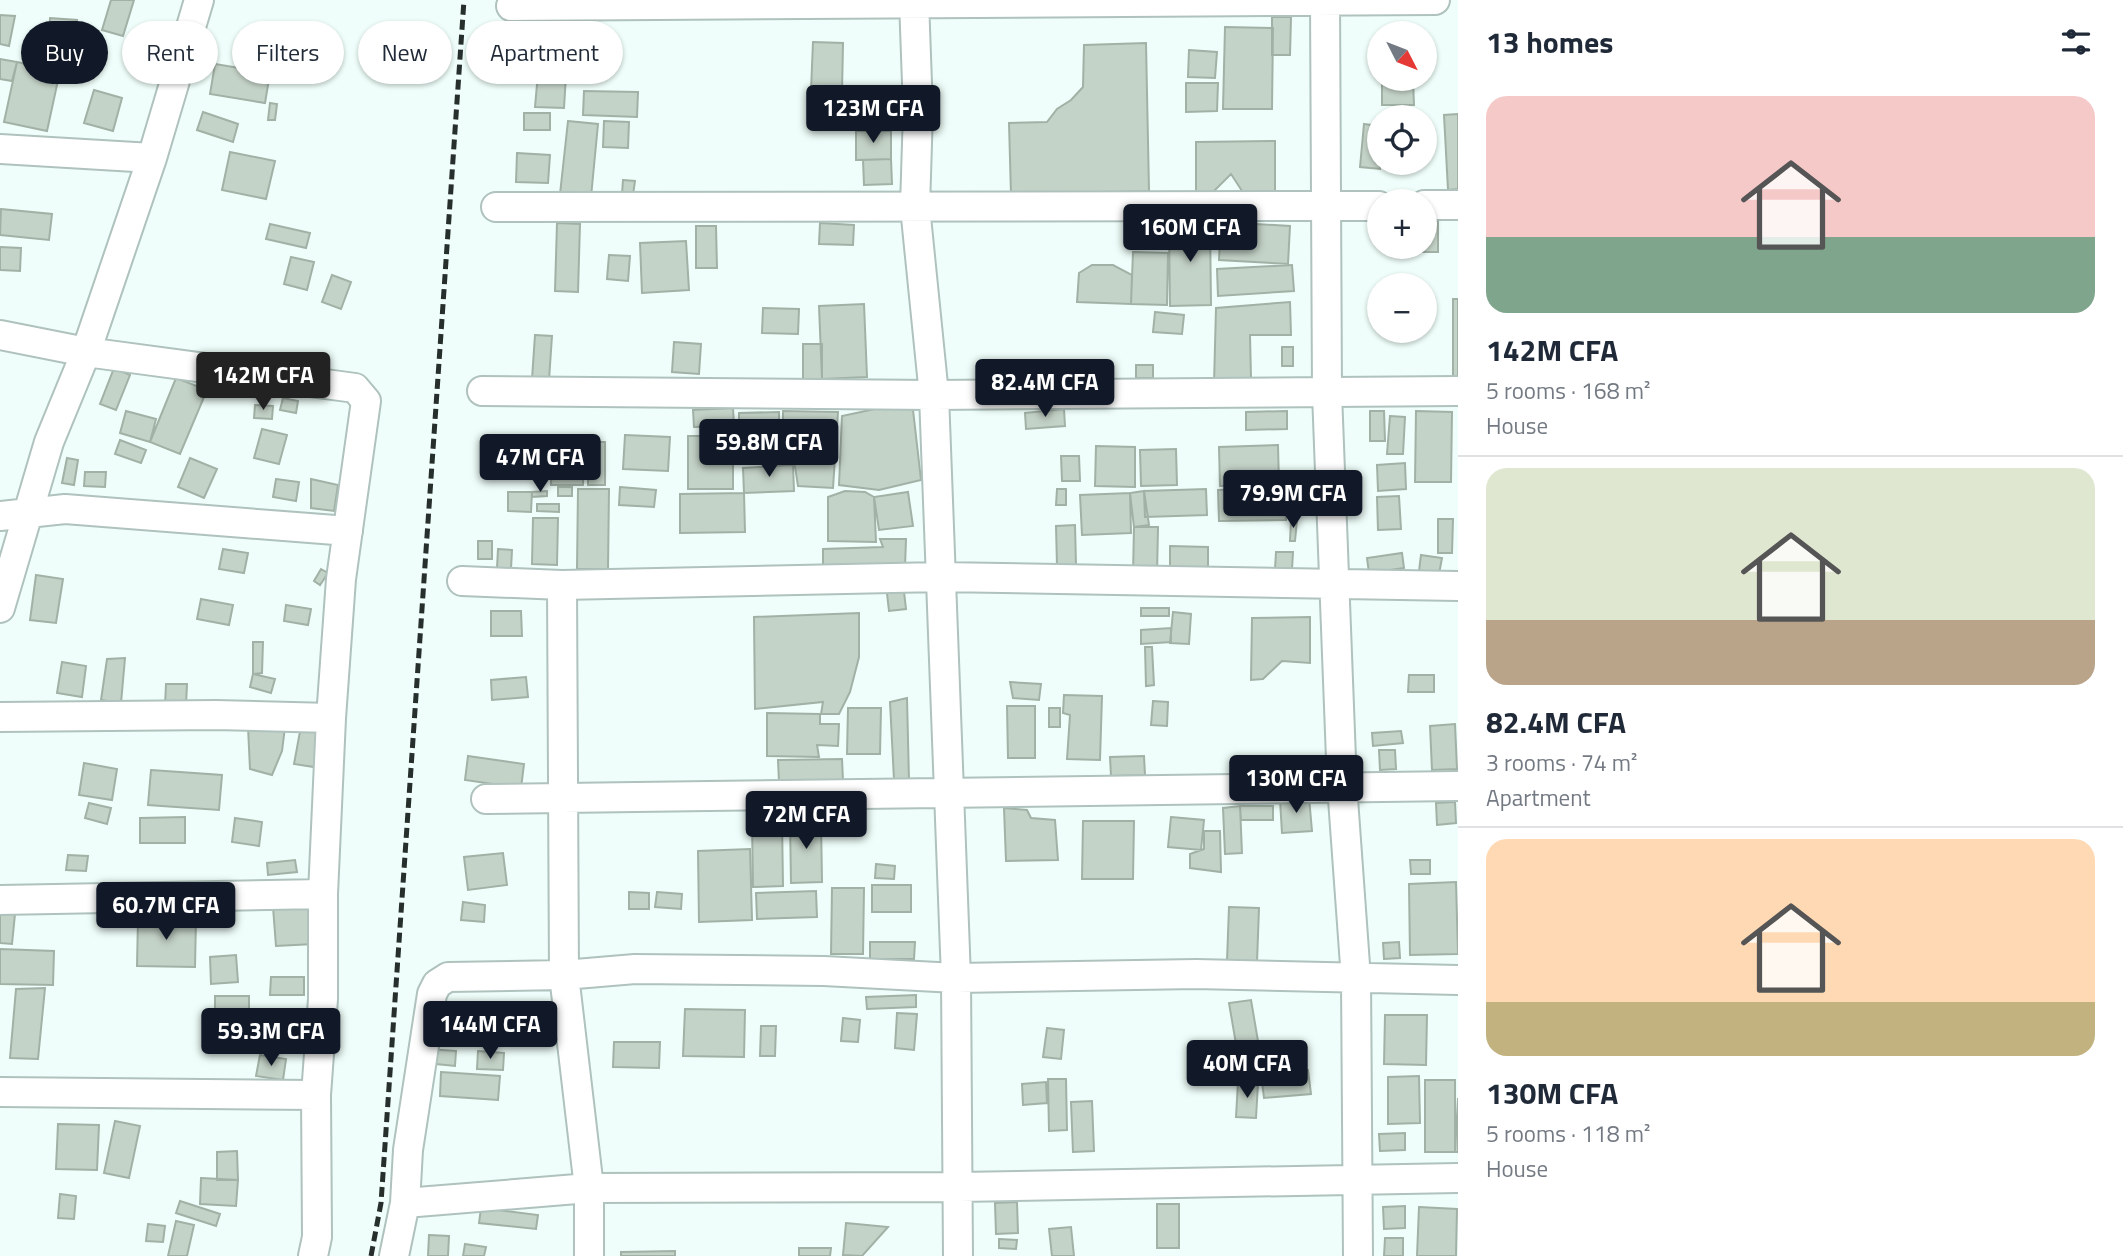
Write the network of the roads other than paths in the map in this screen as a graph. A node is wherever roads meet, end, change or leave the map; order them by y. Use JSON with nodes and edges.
{"nodes":[{"id":1,"x":199,"y":0,"type":"edge"},
{"id":2,"x":1325,"y":0,"type":"edge"},
{"id":3,"x":1435,"y":0,"type":"edge"},
{"id":4,"x":914,"y":2,"type":"edge"},
{"id":5,"x":511,"y":6,"type":"dead end"},
{"id":6,"x":0,"y":149,"type":"edge"},
{"id":7,"x":152,"y":158,"type":"junction"},
{"id":8,"x":1437,"y":205,"type":"edge"},
{"id":9,"x":1458,"y":205,"type":"edge"},
{"id":10,"x":1367,"y":206,"type":"edge"},
{"id":11,"x":496,"y":207,"type":"dead end"},
{"id":12,"x":915,"y":207,"type":"junction"},
{"id":13,"x":1325,"y":208,"type":"junction"},
{"id":14,"x":0,"y":335,"type":"edge"},
{"id":15,"x":86,"y":352,"type":"junction"},
{"id":16,"x":482,"y":391,"type":"dead end"},
{"id":17,"x":1458,"y":391,"type":"edge"},
{"id":18,"x":1327,"y":393,"type":"junction"},
{"id":19,"x":934,"y":395,"type":"junction"},
{"id":20,"x":13,"y":514,"type":"edge"},
{"id":21,"x":348,"y":531,"type":"junction"},
{"id":22,"x":940,"y":577,"type":"junction"},
{"id":23,"x":463,"y":581,"type":"dead end"},
{"id":24,"x":562,"y":585,"type":"junction"},
{"id":25,"x":1335,"y":585,"type":"junction"},
{"id":26,"x":1458,"y":586,"type":"edge"},
{"id":27,"x":0,"y":608,"type":"edge"},
{"id":28,"x":0,"y":718,"type":"edge"},
{"id":29,"x":331,"y":718,"type":"junction"},
{"id":30,"x":1342,"y":785,"type":"junction"},
{"id":31,"x":1458,"y":786,"type":"edge"},
{"id":32,"x":947,"y":793,"type":"junction"},
{"id":33,"x":562,"y":798,"type":"junction"},
{"id":34,"x":486,"y":799,"type":"dead end"},
{"id":35,"x":323,"y":894,"type":"junction"},
{"id":36,"x":0,"y":900,"type":"edge"},
{"id":37,"x":564,"y":975,"type":"junction"},
{"id":38,"x":956,"y":978,"type":"junction"},
{"id":39,"x":1356,"y":979,"type":"junction"},
{"id":40,"x":1458,"y":980,"type":"edge"},
{"id":41,"x":0,"y":1092,"type":"edge"},
{"id":42,"x":316,"y":1095,"type":"junction"},
{"id":43,"x":1458,"y":1178,"type":"edge"},
{"id":44,"x":1356,"y":1180,"type":"junction"},
{"id":45,"x":959,"y":1186,"type":"junction"},
{"id":46,"x":589,"y":1188,"type":"junction"},
{"id":47,"x":405,"y":1203,"type":"junction"},
{"id":48,"x":313,"y":1256,"type":"edge"},
{"id":49,"x":394,"y":1256,"type":"edge"},
{"id":50,"x":589,"y":1256,"type":"edge"},
{"id":51,"x":957,"y":1256,"type":"edge"},
{"id":52,"x":1358,"y":1256,"type":"edge"}],
"edges":[{"from":1,"to":7,"type":"street"},
{"from":2,"to":3,"type":"street"},
{"from":2,"to":4,"type":"street"},
{"from":2,"to":13,"type":"street"},
{"from":4,"to":5,"type":"street"},
{"from":4,"to":12,"type":"street"},
{"from":6,"to":7,"type":"street"},
{"from":7,"to":15,"type":"street"},
{"from":8,"to":9,"type":"street"},
{"from":10,"to":13,"type":"street"},
{"from":11,"to":12,"type":"street"},
{"from":12,"to":13,"type":"street"},
{"from":12,"to":19,"type":"street"},
{"from":13,"to":18,"type":"street"},
{"from":14,"to":15,"type":"street"},
{"from":15,"to":20,"type":"street"},
{"from":15,"to":21,"type":"street"},
{"from":16,"to":19,"type":"street"},
{"from":17,"to":18,"type":"street"},
{"from":18,"to":19,"type":"street"},
{"from":18,"to":25,"type":"street"},
{"from":19,"to":22,"type":"street"},
{"from":20,"to":21,"type":"street"},
{"from":20,"to":27,"type":"street"},
{"from":21,"to":29,"type":"street"},
{"from":22,"to":24,"type":"street"},
{"from":22,"to":25,"type":"street"},
{"from":22,"to":32,"type":"street"},
{"from":23,"to":24,"type":"street"},
{"from":24,"to":33,"type":"street"},
{"from":25,"to":26,"type":"street"},
{"from":25,"to":30,"type":"street"},
{"from":28,"to":29,"type":"street"},
{"from":29,"to":35,"type":"street"},
{"from":30,"to":31,"type":"street"},
{"from":30,"to":32,"type":"street"},
{"from":30,"to":39,"type":"street"},
{"from":32,"to":33,"type":"street"},
{"from":32,"to":38,"type":"street"},
{"from":33,"to":34,"type":"street"},
{"from":33,"to":37,"type":"street"},
{"from":35,"to":36,"type":"street"},
{"from":35,"to":42,"type":"street"},
{"from":37,"to":38,"type":"street"},
{"from":37,"to":46,"type":"street"},
{"from":37,"to":47,"type":"street"},
{"from":38,"to":39,"type":"street"},
{"from":38,"to":45,"type":"street"},
{"from":39,"to":40,"type":"street"},
{"from":39,"to":44,"type":"street"},
{"from":41,"to":42,"type":"street"},
{"from":42,"to":48,"type":"street"},
{"from":43,"to":44,"type":"street"},
{"from":44,"to":45,"type":"street"},
{"from":44,"to":52,"type":"street"},
{"from":45,"to":46,"type":"street"},
{"from":45,"to":51,"type":"street"},
{"from":46,"to":47,"type":"street"},
{"from":46,"to":50,"type":"street"},
{"from":47,"to":49,"type":"street"}]}
